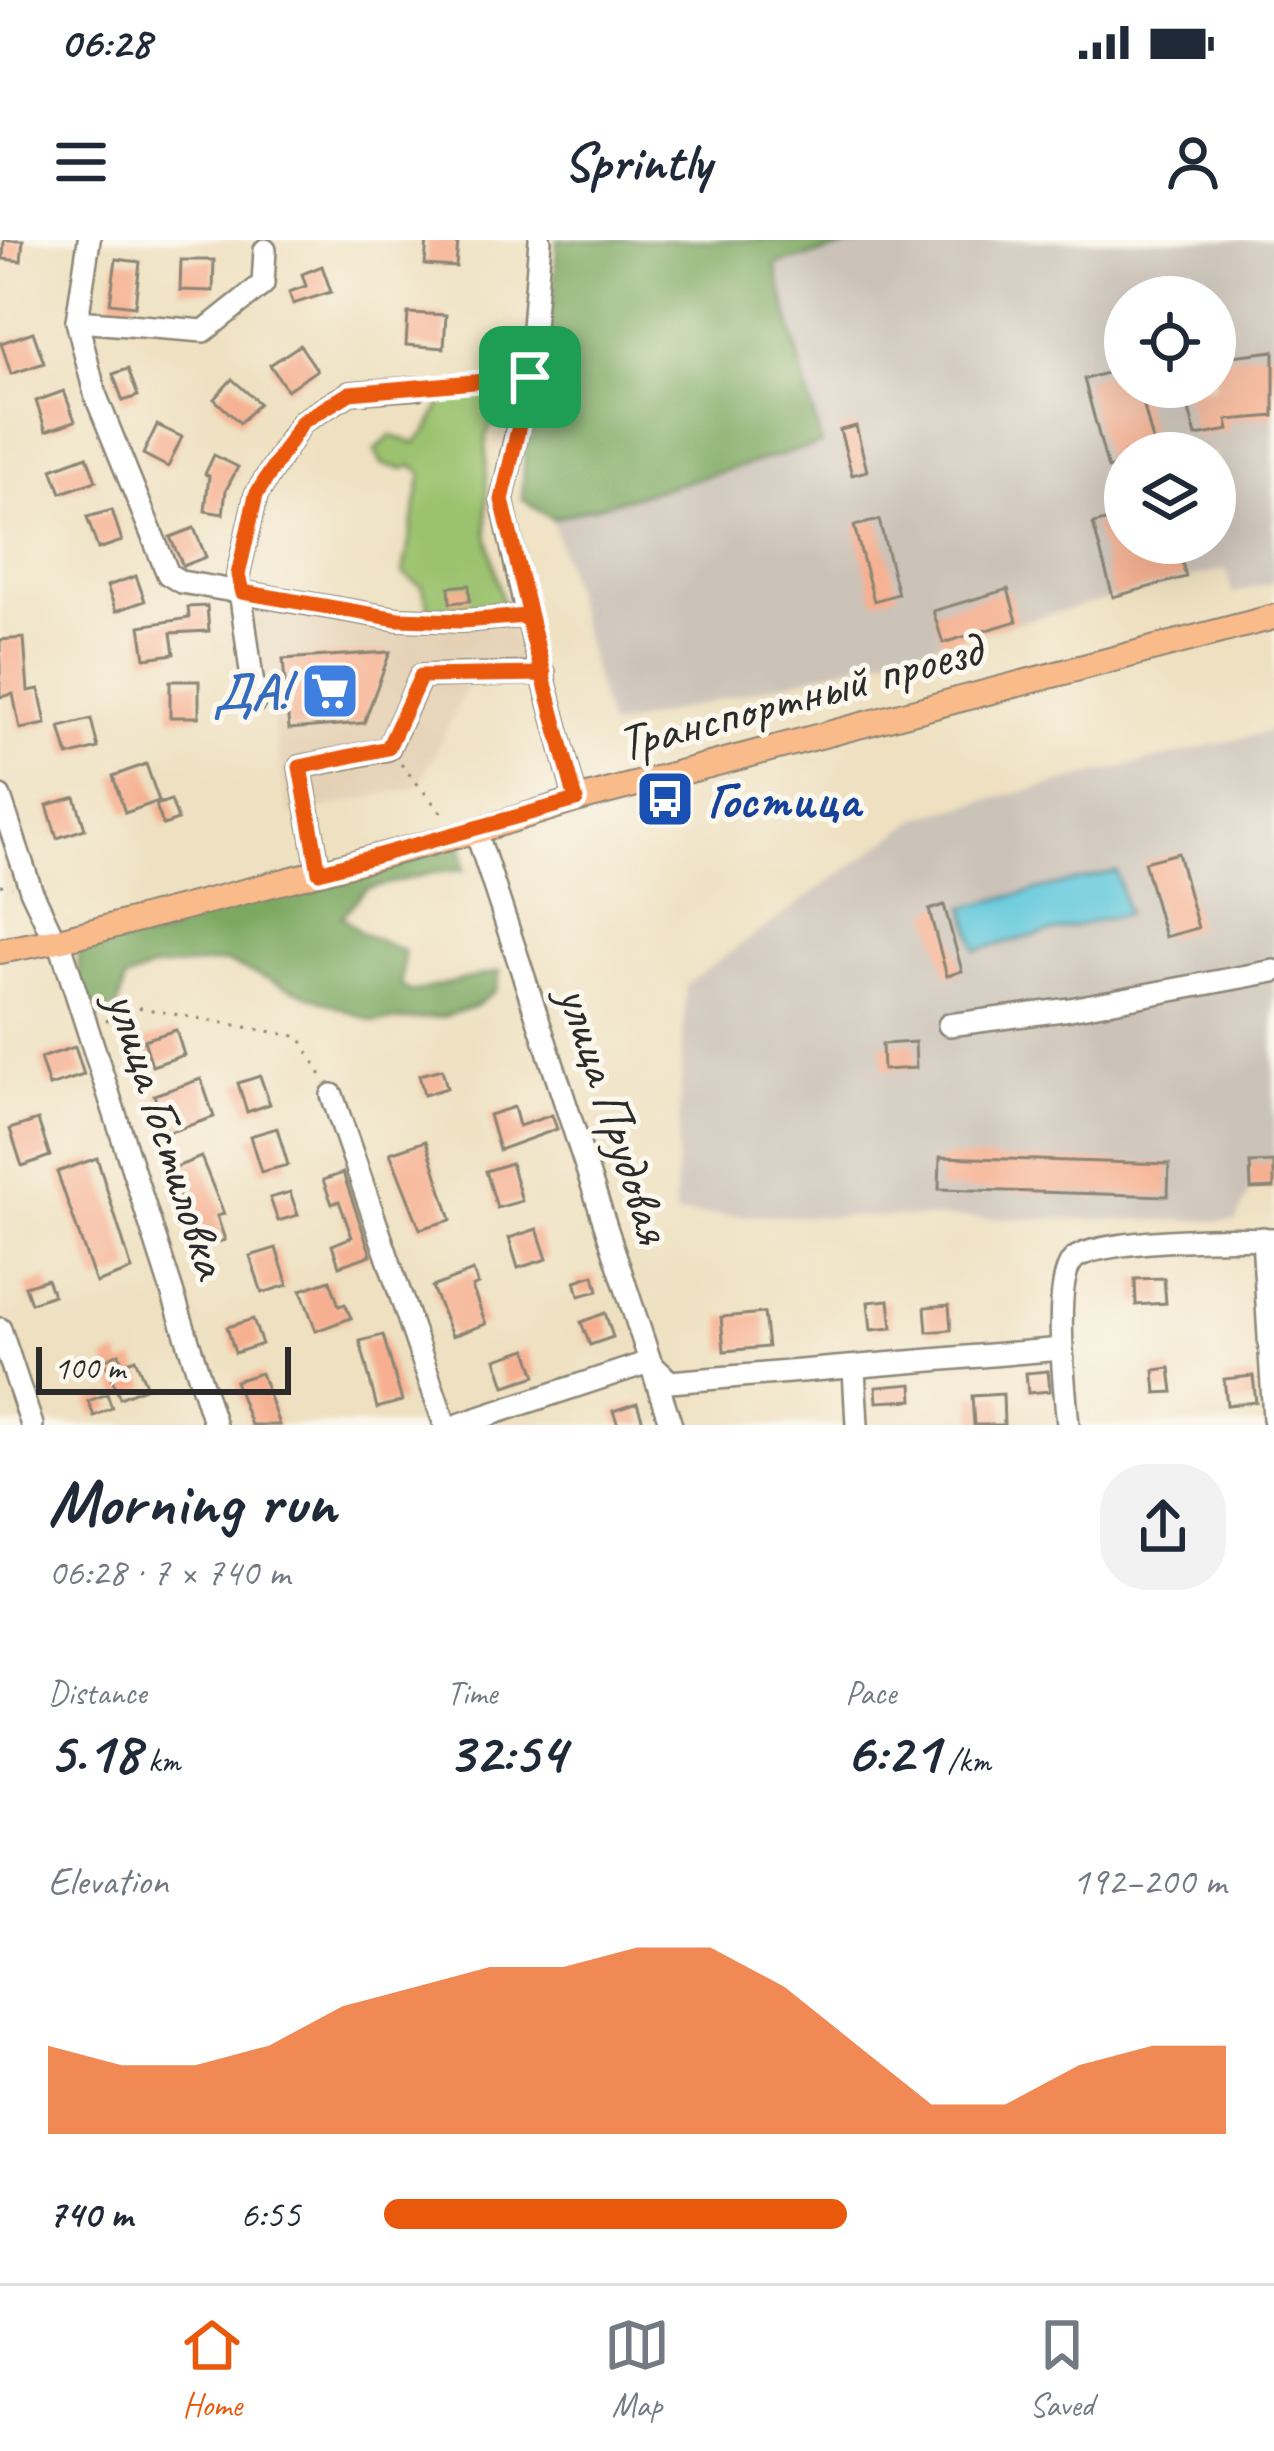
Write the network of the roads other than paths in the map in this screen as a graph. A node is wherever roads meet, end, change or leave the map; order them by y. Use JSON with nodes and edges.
{"nodes":[{"id":1,"x":89,"y":240,"type":"edge"},
{"id":2,"x":540,"y":240,"type":"edge"},
{"id":3,"x":266,"y":250,"type":"dead end"},
{"id":4,"x":77,"y":321,"type":"junction"},
{"id":5,"x":417,"y":388,"type":"road end"},
{"id":6,"x":242,"y":592,"type":"junction"},
{"id":7,"x":527,"y":616,"type":"junction"},
{"id":8,"x":1274,"y":616,"type":"edge"},
{"id":9,"x":544,"y":674,"type":"junction"},
{"id":10,"x":254,"y":701,"type":"dead end"},
{"id":11,"x":0,"y":797,"type":"edge"},
{"id":12,"x":576,"y":800,"type":"junction"},
{"id":13,"x":476,"y":831,"type":"junction"},
{"id":14,"x":319,"y":872,"type":"junction"},
{"id":15,"x":56,"y":940,"type":"junction"},
{"id":16,"x":0,"y":951,"type":"edge"},
{"id":17,"x":1274,"y":971,"type":"edge"},
{"id":18,"x":949,"y":1025,"type":"dead end"},
{"id":19,"x":332,"y":1095,"type":"road end"},
{"id":20,"x":1269,"y":1238,"type":"edge"},
{"id":21,"x":0,"y":1329,"type":"edge"},
{"id":22,"x":1062,"y":1348,"type":"junction"},
{"id":23,"x":649,"y":1362,"type":"junction"},
{"id":24,"x":854,"y":1369,"type":"junction"},
{"id":25,"x":1274,"y":1419,"type":"edge"},
{"id":26,"x":32,"y":1425,"type":"edge"},
{"id":27,"x":215,"y":1425,"type":"edge"},
{"id":28,"x":445,"y":1425,"type":"edge"},
{"id":29,"x":458,"y":1425,"type":"edge"},
{"id":30,"x":670,"y":1425,"type":"edge"},
{"id":31,"x":857,"y":1425,"type":"edge"},
{"id":32,"x":1067,"y":1425,"type":"edge"}],
"edges":[{"from":1,"to":4,"type":"street"},
{"from":2,"to":7,"type":"street"},
{"from":3,"to":4,"type":"street"},
{"from":4,"to":6,"type":"street"},
{"from":5,"to":6,"type":"street"},
{"from":6,"to":7,"type":"street"},
{"from":6,"to":10,"type":"street"},
{"from":7,"to":9,"type":"street"},
{"from":8,"to":12,"type":"main road","name":"Транспортный проезд"},
{"from":9,"to":12,"type":"street"},
{"from":9,"to":14,"type":"street"},
{"from":11,"to":15,"type":"street","name":"улица Гостиловка"},
{"from":12,"to":13,"type":"main road","name":"Транспортный проезд"},
{"from":13,"to":14,"type":"main road","name":"Транспортный проезд"},
{"from":13,"to":23,"type":"street","name":"улица Прудовая"},
{"from":14,"to":15,"type":"main road","name":"Транспортный проезд"},
{"from":15,"to":16,"type":"main road","name":"Транспортный проезд"},
{"from":15,"to":27,"type":"street","name":"улица Гостиловка"},
{"from":17,"to":18,"type":"street"},
{"from":19,"to":28,"type":"street"},
{"from":20,"to":22,"type":"street"},
{"from":20,"to":25,"type":"street"},
{"from":21,"to":26,"type":"street"},
{"from":22,"to":24,"type":"street"},
{"from":22,"to":32,"type":"street"},
{"from":23,"to":24,"type":"street"},
{"from":23,"to":29,"type":"street"},
{"from":23,"to":30,"type":"street","name":"улица Прудовая"},
{"from":24,"to":31,"type":"street"}]}
